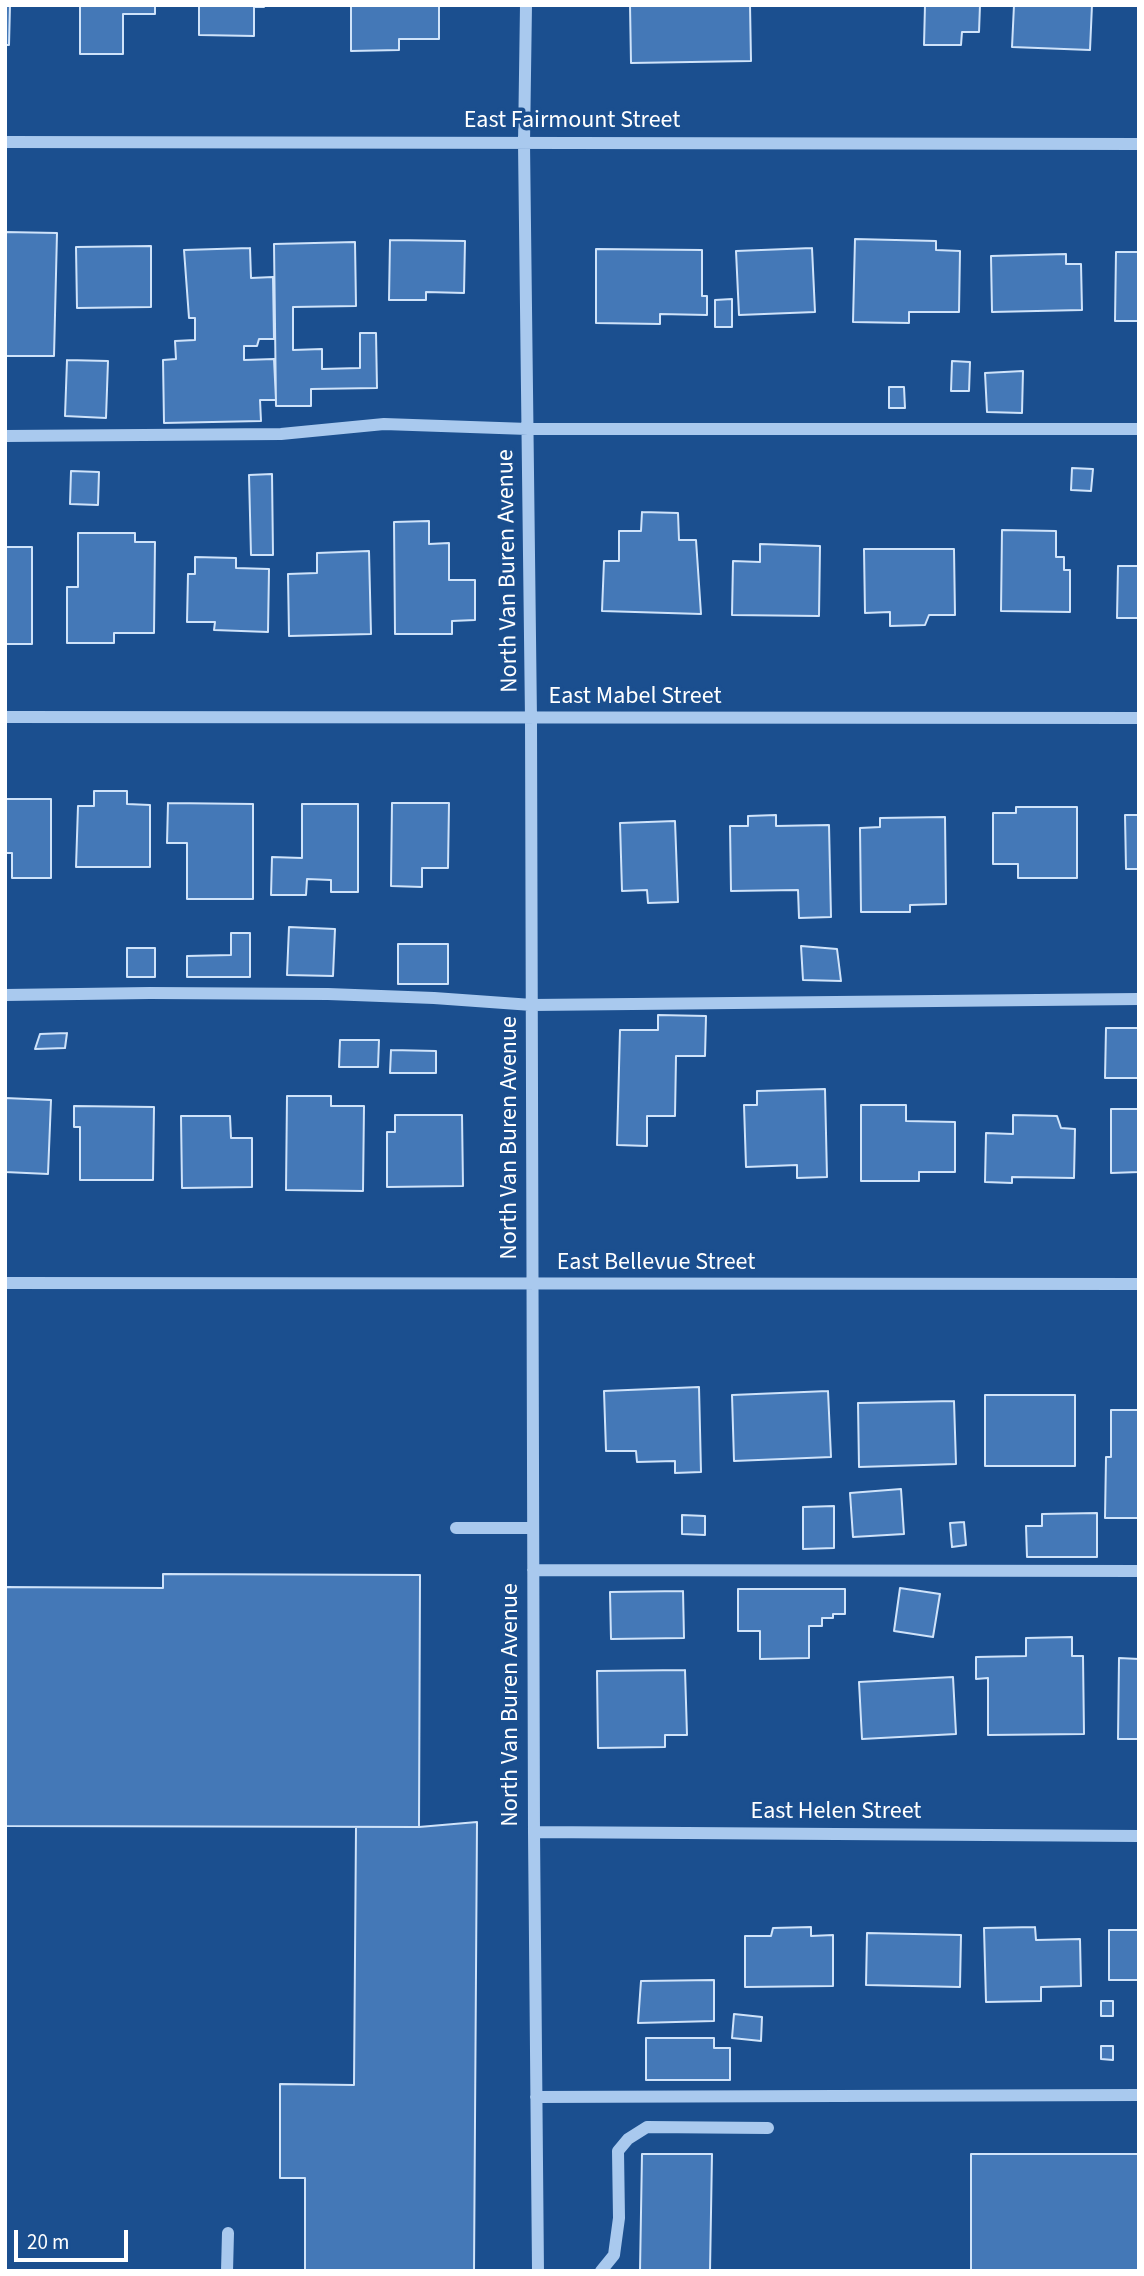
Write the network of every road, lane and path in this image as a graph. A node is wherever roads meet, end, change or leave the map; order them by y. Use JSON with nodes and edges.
{"nodes":[{"id":1,"x":526,"y":5,"type":"edge"},
{"id":2,"x":5,"y":142,"type":"edge"},
{"id":3,"x":524,"y":143,"type":"junction"},
{"id":4,"x":1139,"y":144,"type":"edge"},
{"id":5,"x":528,"y":429,"type":"junction"},
{"id":6,"x":1139,"y":429,"type":"edge"},
{"id":7,"x":5,"y":436,"type":"edge"},
{"id":8,"x":5,"y":717,"type":"edge"},
{"id":9,"x":1139,"y":718,"type":"edge"},
{"id":10,"x":531,"y":719,"type":"junction"},
{"id":11,"x":5,"y":995,"type":"edge"},
{"id":12,"x":1139,"y":999,"type":"edge"},
{"id":13,"x":532,"y":1005,"type":"junction"},
{"id":14,"x":5,"y":1283,"type":"edge"},
{"id":15,"x":1139,"y":1284,"type":"edge"},
{"id":16,"x":532,"y":1285,"type":"junction"},
{"id":17,"x":456,"y":1528,"type":"dead end"},
{"id":18,"x":533,"y":1528,"type":"junction"},
{"id":19,"x":533,"y":1570,"type":"junction"},
{"id":20,"x":1139,"y":1571,"type":"edge"},
{"id":21,"x":534,"y":1832,"type":"junction"},
{"id":22,"x":1139,"y":1836,"type":"edge"},
{"id":23,"x":1139,"y":2095,"type":"edge"},
{"id":24,"x":537,"y":2097,"type":"junction"},
{"id":25,"x":768,"y":2128,"type":"dead end"},
{"id":26,"x":228,"y":2233,"type":"dead end"},
{"id":27,"x":227,"y":2271,"type":"edge"},
{"id":28,"x":538,"y":2271,"type":"edge"},
{"id":29,"x":601,"y":2271,"type":"edge"}],
"edges":[{"from":1,"to":3,"type":"street","name":"North Van Buren Avenue"},
{"from":2,"to":3,"type":"street","name":"East Fairmount Street"},
{"from":3,"to":4,"type":"street","name":"East Fairmount Street"},
{"from":3,"to":5,"type":"street","name":"North Van Buren Avenue"},
{"from":5,"to":6,"type":"street"},
{"from":5,"to":7,"type":"street"},
{"from":5,"to":10,"type":"street","name":"North Van Buren Avenue"},
{"from":8,"to":10,"type":"street","name":"East Mabel Street"},
{"from":9,"to":10,"type":"street","name":"East Mabel Street"},
{"from":10,"to":13,"type":"street","name":"North Van Buren Avenue"},
{"from":11,"to":13,"type":"street"},
{"from":12,"to":13,"type":"street"},
{"from":13,"to":16,"type":"street","name":"North Van Buren Avenue"},
{"from":14,"to":16,"type":"street","name":"East Bellevue Street"},
{"from":15,"to":16,"type":"street","name":"East Bellevue Street"},
{"from":16,"to":18,"type":"street","name":"North Van Buren Avenue"},
{"from":17,"to":18,"type":"street"},
{"from":18,"to":19,"type":"street","name":"North Van Buren Avenue"},
{"from":19,"to":20,"type":"street"},
{"from":19,"to":21,"type":"street","name":"North Van Buren Avenue"},
{"from":21,"to":22,"type":"street","name":"East Helen Street"},
{"from":21,"to":24,"type":"street","name":"North Van Buren Avenue"},
{"from":23,"to":24,"type":"street"},
{"from":24,"to":28,"type":"street","name":"North Van Buren Avenue"},
{"from":25,"to":29,"type":"street"},
{"from":26,"to":27,"type":"street"}]}
